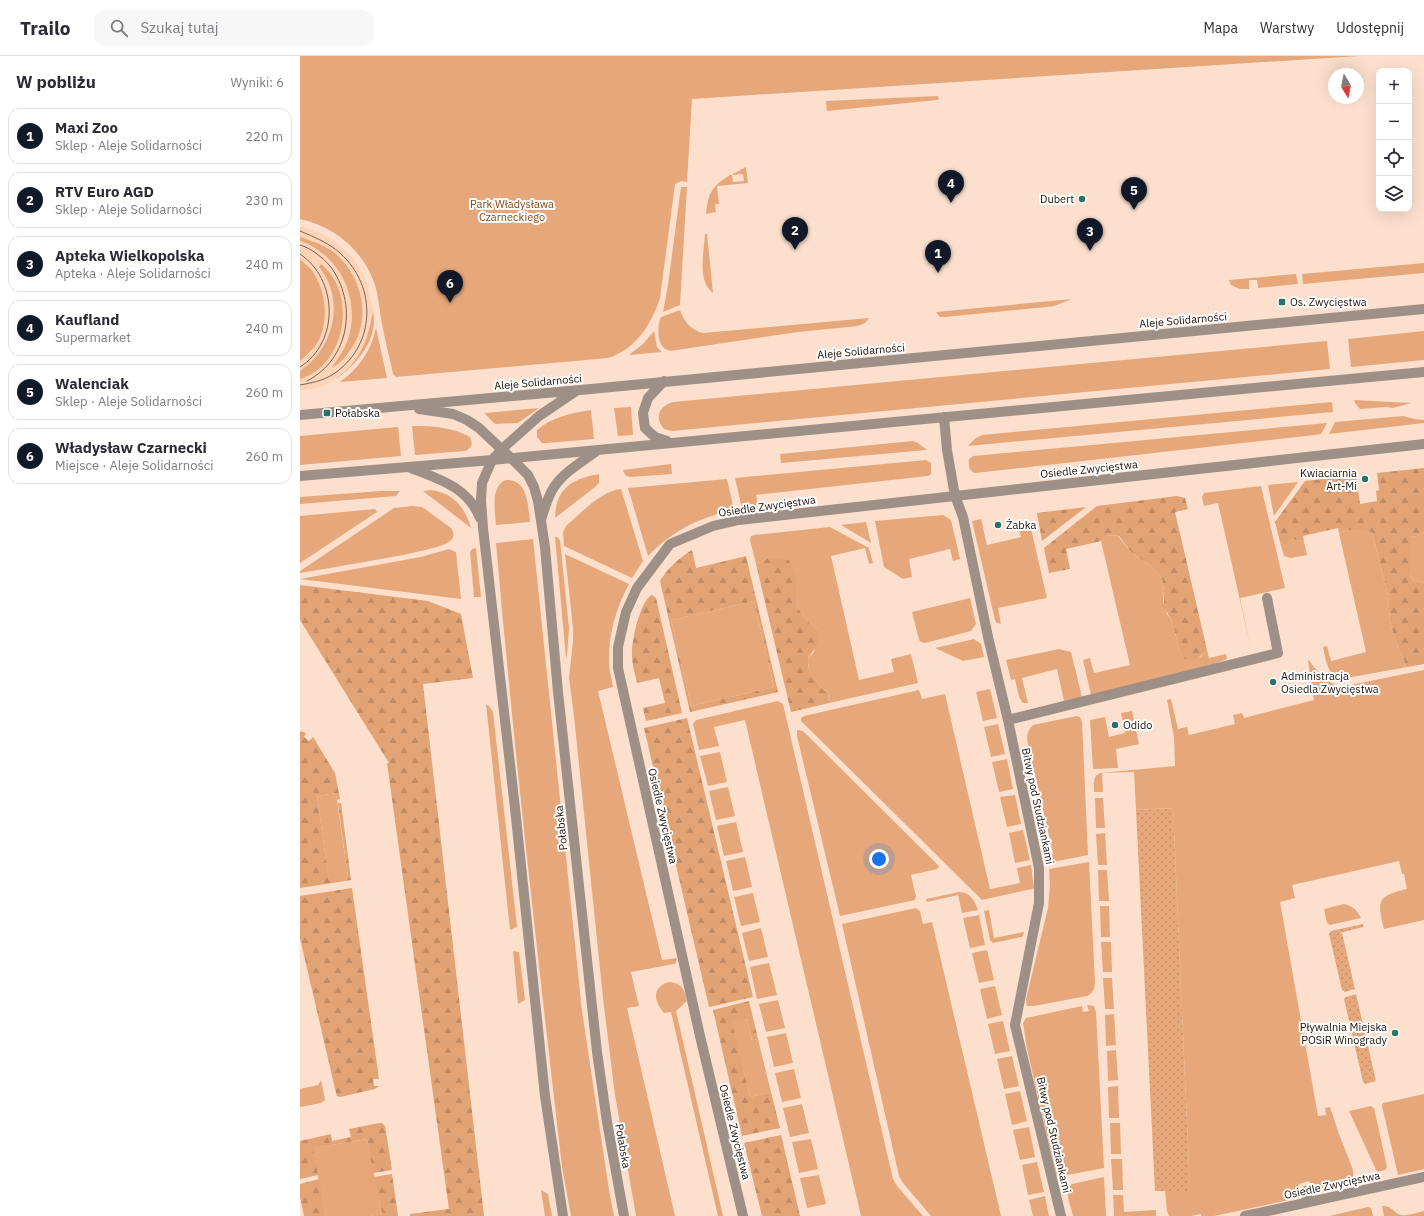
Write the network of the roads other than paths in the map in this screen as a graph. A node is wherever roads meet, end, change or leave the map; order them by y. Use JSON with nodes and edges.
{"nodes":[{"id":1,"x":1424,"y":309,"type":"edge"},
{"id":2,"x":1424,"y":372,"type":"edge"},
{"id":3,"x":664,"y":381,"type":"junction"},
{"id":4,"x":578,"y":390,"type":"junction"},
{"id":5,"x":403,"y":406,"type":"junction"},
{"id":6,"x":300,"y":415,"type":"edge"},
{"id":7,"x":944,"y":417,"type":"junction"},
{"id":8,"x":674,"y":443,"type":"junction"},
{"id":9,"x":1424,"y":444,"type":"edge"},
{"id":10,"x":502,"y":449,"type":"junction"},
{"id":11,"x":598,"y":450,"type":"junction"},
{"id":12,"x":511,"y":458,"type":"junction"},
{"id":13,"x":492,"y":460,"type":"junction"},
{"id":14,"x":410,"y":467,"type":"junction"},
{"id":15,"x":300,"y":476,"type":"edge"},
{"id":16,"x":955,"y":496,"type":"junction"},
{"id":17,"x":541,"y":521,"type":"junction"},
{"id":18,"x":483,"y":526,"type":"junction"},
{"id":19,"x":1267,"y":598,"type":"dead end"},
{"id":20,"x":1008,"y":720,"type":"junction"},
{"id":21,"x":1424,"y":1176,"type":"edge"},
{"id":22,"x":1306,"y":1191,"type":"dead end"},
{"id":23,"x":1308,"y":1202,"type":"junction"},
{"id":24,"x":563,"y":1216,"type":"edge"},
{"id":25,"x":624,"y":1216,"type":"edge"},
{"id":26,"x":743,"y":1216,"type":"edge"},
{"id":27,"x":1061,"y":1216,"type":"edge"},
{"id":28,"x":1245,"y":1216,"type":"edge"}],
"edges":[{"from":1,"to":3,"type":"street","name":"Aleje Solidarności"},
{"from":2,"to":7,"type":"street"},
{"from":3,"to":4,"type":"street","name":"Aleje Solidarności"},
{"from":3,"to":8,"type":"street"},
{"from":4,"to":5,"type":"street","name":"Aleje Solidarności"},
{"from":4,"to":10,"type":"street"},
{"from":5,"to":6,"type":"street","name":"Aleje Solidarności"},
{"from":5,"to":10,"type":"street","name":"Połabska"},
{"from":7,"to":8,"type":"street"},
{"from":7,"to":16,"type":"street","name":"Bitwy pod Studziankami"},
{"from":8,"to":11,"type":"street"},
{"from":9,"to":16,"type":"street","name":"Osiedle Zwycięstwa"},
{"from":10,"to":12,"type":"street","name":"Połabska"},
{"from":10,"to":13,"type":"street"},
{"from":11,"to":12,"type":"street"},
{"from":11,"to":17,"type":"street"},
{"from":12,"to":13,"type":"street"},
{"from":12,"to":17,"type":"street","name":"Połabska"},
{"from":13,"to":14,"type":"street"},
{"from":13,"to":18,"type":"street"},
{"from":14,"to":15,"type":"street"},
{"from":14,"to":18,"type":"street"},
{"from":16,"to":20,"type":"street","name":"Bitwy pod Studziankami"},
{"from":16,"to":26,"type":"street","name":"Osiedle Zwycięstwa"},
{"from":17,"to":25,"type":"street","name":"Połabska"},
{"from":18,"to":24,"type":"street"},
{"from":19,"to":20,"type":"street"},
{"from":20,"to":27,"type":"street","name":"Bitwy pod Studziankami"},
{"from":21,"to":23,"type":"street","name":"Osiedle Zwycięstwa"},
{"from":22,"to":23,"type":"street"},
{"from":23,"to":28,"type":"street","name":"Osiedle Zwycięstwa"}]}
